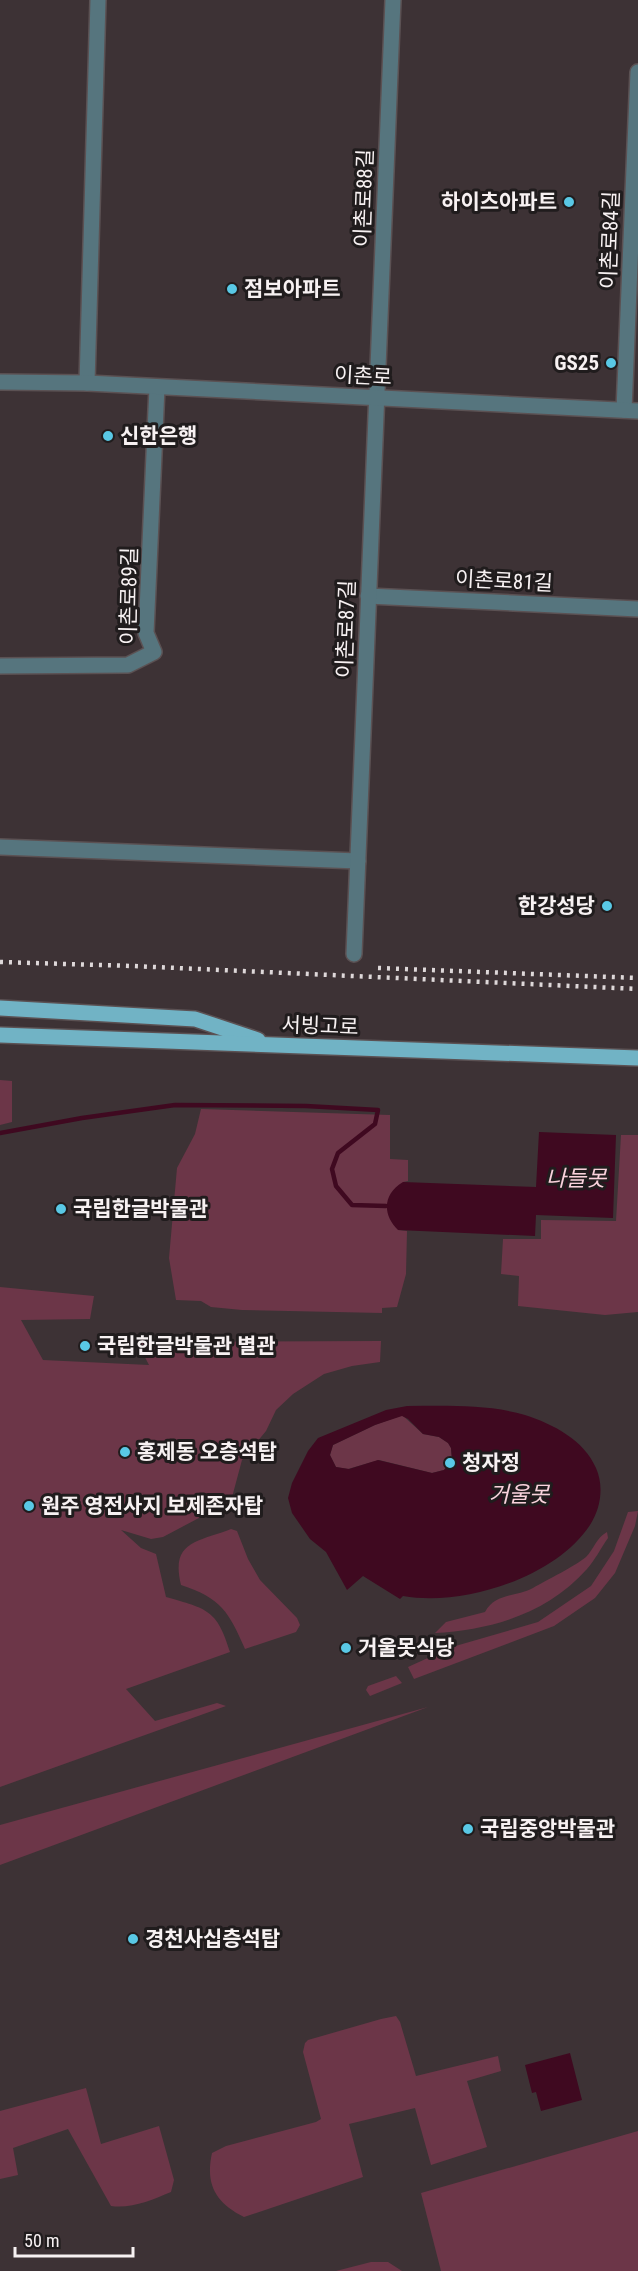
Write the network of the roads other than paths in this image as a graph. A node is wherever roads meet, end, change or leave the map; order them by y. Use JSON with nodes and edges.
{"nodes":[{"id":1,"x":98,"y":0,"type":"edge"},
{"id":2,"x":393,"y":0,"type":"edge"},
{"id":3,"x":638,"y":72,"type":"edge"},
{"id":4,"x":0,"y":382,"type":"edge"},
{"id":5,"x":87,"y":383,"type":"junction"},
{"id":6,"x":158,"y":387,"type":"junction"},
{"id":7,"x":376,"y":398,"type":"junction"},
{"id":8,"x":631,"y":411,"type":"edge"},
{"id":9,"x":368,"y":596,"type":"junction"},
{"id":10,"x":638,"y":609,"type":"edge"},
{"id":11,"x":0,"y":666,"type":"edge"},
{"id":12,"x":0,"y":848,"type":"edge"},
{"id":13,"x":358,"y":861,"type":"junction"},
{"id":14,"x":354,"y":954,"type":"dead end"},
{"id":15,"x":0,"y":1008,"type":"edge"},
{"id":16,"x":0,"y":1035,"type":"edge"},
{"id":17,"x":275,"y":1045,"type":"junction"},
{"id":18,"x":638,"y":1058,"type":"edge"}],
"edges":[{"from":1,"to":5,"type":"street"},
{"from":2,"to":7,"type":"street","name":"이촌로88길"},
{"from":3,"to":8,"type":"street","name":"이촌로84길"},
{"from":4,"to":5,"type":"street","name":"이촌로"},
{"from":5,"to":6,"type":"street","name":"이촌로"},
{"from":6,"to":7,"type":"street","name":"이촌로"},
{"from":6,"to":11,"type":"street","name":"이촌로89길"},
{"from":7,"to":8,"type":"street","name":"이촌로"},
{"from":7,"to":9,"type":"street","name":"이촌로87길"},
{"from":9,"to":10,"type":"street","name":"이촌로81길"},
{"from":9,"to":13,"type":"street","name":"이촌로87길"},
{"from":12,"to":13,"type":"street"},
{"from":13,"to":14,"type":"street","name":"이촌로87길"},
{"from":15,"to":17,"type":"main road"},
{"from":16,"to":17,"type":"main road","name":"서빙고로"},
{"from":17,"to":18,"type":"main road","name":"서빙고로"}]}
